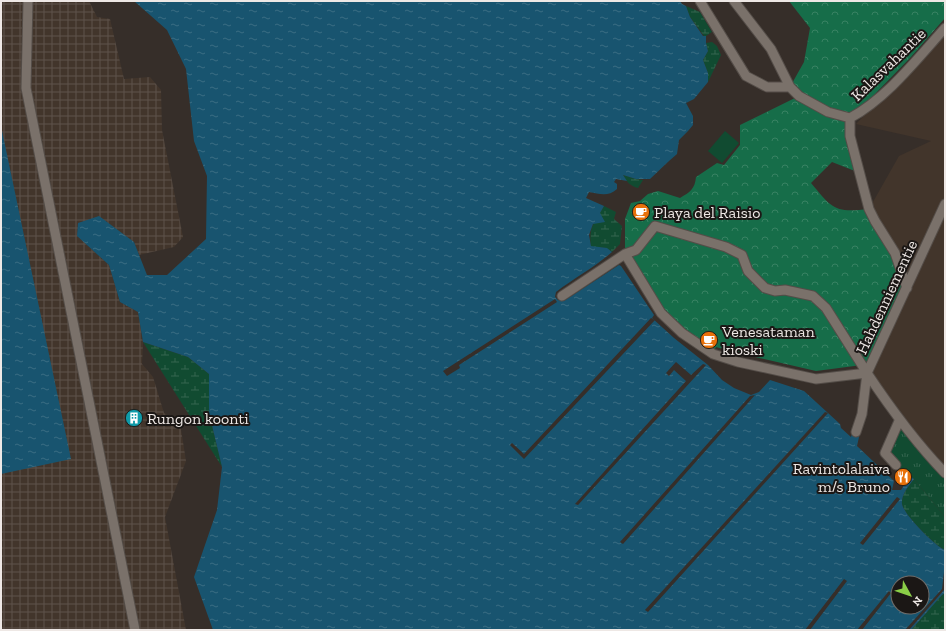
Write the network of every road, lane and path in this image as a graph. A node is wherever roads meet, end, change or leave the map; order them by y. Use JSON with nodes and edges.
{"nodes":[{"id":1,"x":28,"y":1,"type":"edge"},
{"id":2,"x":700,"y":1,"type":"edge"},
{"id":3,"x":734,"y":1,"type":"edge"},
{"id":4,"x":945,"y":28,"type":"edge"},
{"id":5,"x":790,"y":87,"type":"junction"},
{"id":6,"x":850,"y":118,"type":"junction"},
{"id":7,"x":945,"y":204,"type":"edge"},
{"id":8,"x":625,"y":254,"type":"junction"},
{"id":9,"x":907,"y":288,"type":"junction"},
{"id":10,"x":562,"y":296,"type":"dead end"},
{"id":11,"x":867,"y":373,"type":"junction"},
{"id":12,"x":900,"y":421,"type":"junction"},
{"id":13,"x":856,"y":432,"type":"dead end"},
{"id":14,"x":896,"y":465,"type":"dead end"},
{"id":15,"x":945,"y":473,"type":"edge"},
{"id":16,"x":135,"y":630,"type":"edge"}],
"edges":[{"from":1,"to":16,"type":"street"},
{"from":2,"to":5,"type":"street"},
{"from":3,"to":5,"type":"street","name":"Kalasvahantie"},
{"from":4,"to":6,"type":"street","name":"Kalasvahantie"},
{"from":5,"to":6,"type":"street","name":"Kalasvahantie"},
{"from":6,"to":9,"type":"street","name":"Kalasvahantie"},
{"from":7,"to":9,"type":"street","name":"Hahdenniementie"},
{"from":8,"to":10,"type":"street"},
{"from":8,"to":11,"type":"street"},
{"from":8,"to":11,"type":"street"},
{"from":9,"to":11,"type":"street","name":"Hahdenniementie"},
{"from":11,"to":12,"type":"street","name":"Hahdenniementie"},
{"from":11,"to":13,"type":"street"},
{"from":12,"to":14,"type":"street"},
{"from":12,"to":15,"type":"street","name":"Hahdenniementie"}]}
